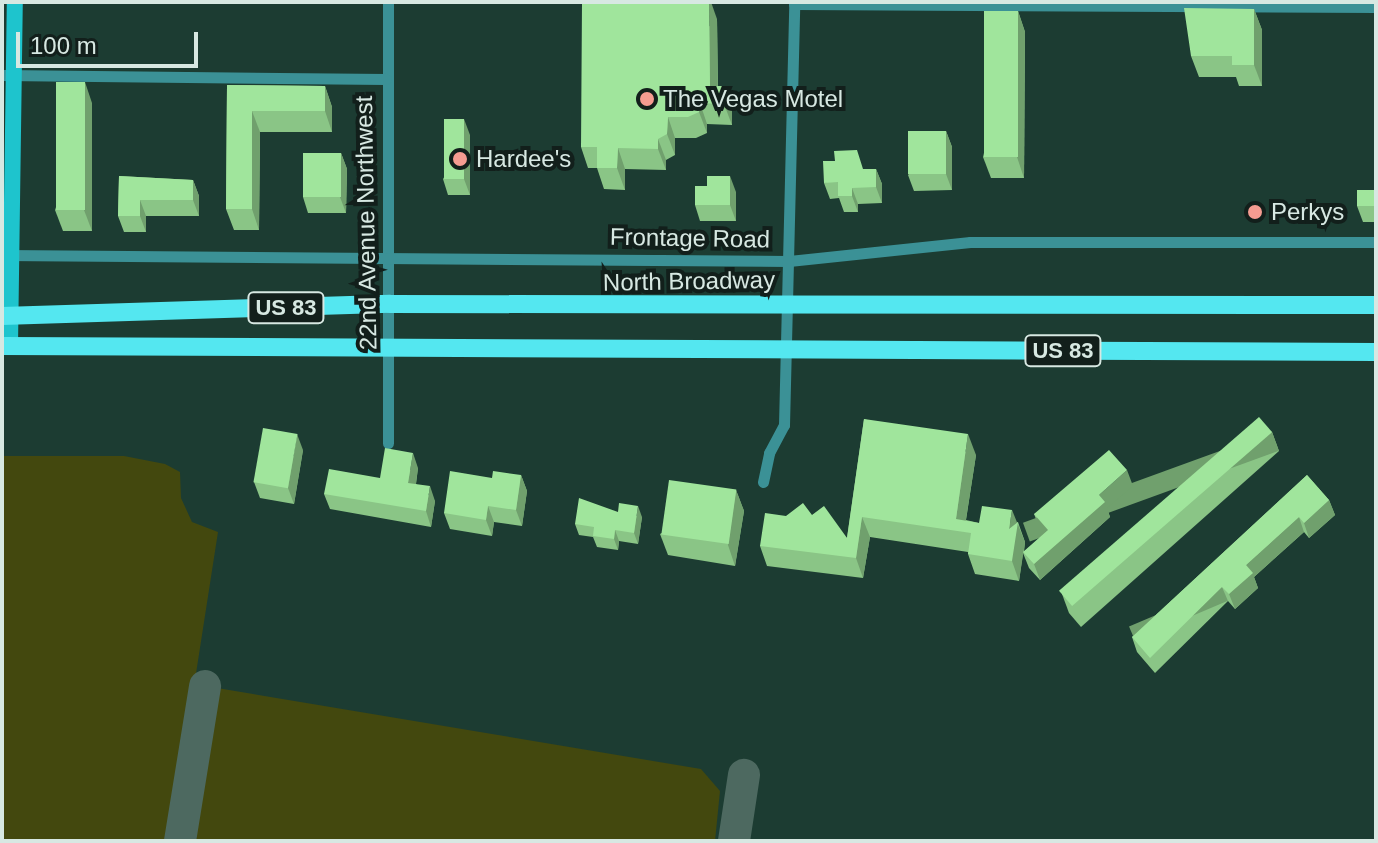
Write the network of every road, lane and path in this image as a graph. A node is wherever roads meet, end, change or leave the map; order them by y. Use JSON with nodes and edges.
{"nodes":[{"id":1,"x":15,"y":2,"type":"edge"},
{"id":2,"x":388,"y":2,"type":"edge"},
{"id":3,"x":794,"y":3,"type":"edge"},
{"id":4,"x":1376,"y":7,"type":"edge"},
{"id":5,"x":8,"y":76,"type":"edge"},
{"id":6,"x":386,"y":79,"type":"junction"},
{"id":7,"x":1376,"y":242,"type":"edge"},
{"id":8,"x":6,"y":255,"type":"edge"},
{"id":9,"x":388,"y":259,"type":"junction"},
{"id":10,"x":789,"y":261,"type":"junction"},
{"id":11,"x":789,"y":303,"type":"junction"},
{"id":12,"x":390,"y":304,"type":"junction"},
{"id":13,"x":1376,"y":305,"type":"edge"},
{"id":14,"x":6,"y":316,"type":"edge"},
{"id":15,"x":6,"y":346,"type":"edge"},
{"id":16,"x":390,"y":349,"type":"junction"},
{"id":17,"x":788,"y":350,"type":"junction"},
{"id":18,"x":1376,"y":352,"type":"edge"},
{"id":19,"x":388,"y":443,"type":"dead end"},
{"id":20,"x":763,"y":482,"type":"dead end"}],
"edges":[{"from":1,"to":5,"type":"street"},
{"from":2,"to":6,"type":"street","name":"22nd Avenue Northwest"},
{"from":3,"to":4,"type":"street"},
{"from":3,"to":10,"type":"street"},
{"from":5,"to":6,"type":"street"},
{"from":5,"to":8,"type":"street"},
{"from":6,"to":9,"type":"street","name":"22nd Avenue Northwest"},
{"from":7,"to":10,"type":"street","name":"Frontage Road"},
{"from":8,"to":9,"type":"street","name":"Frontage Road"},
{"from":8,"to":14,"type":"street"},
{"from":9,"to":10,"type":"street","name":"Frontage Road"},
{"from":9,"to":12,"type":"street","name":"22nd Avenue Northwest"},
{"from":10,"to":11,"type":"street"},
{"from":11,"to":12,"type":"main road","name":"North Broadway","number":"US 83"},
{"from":11,"to":13,"type":"main road","name":"North Broadway","number":"US 83"},
{"from":11,"to":17,"type":"street"},
{"from":12,"to":14,"type":"main road","name":"North Broadway","number":"US 83"},
{"from":12,"to":16,"type":"street","name":"22nd Avenue Northwest"},
{"from":14,"to":15,"type":"street"},
{"from":15,"to":16,"type":"main road","number":"US 83"},
{"from":16,"to":17,"type":"main road","number":"US 83"},
{"from":16,"to":19,"type":"street","name":"22nd Avenue Northwest"},
{"from":17,"to":18,"type":"main road","number":"US 83"},
{"from":17,"to":20,"type":"street"}]}
